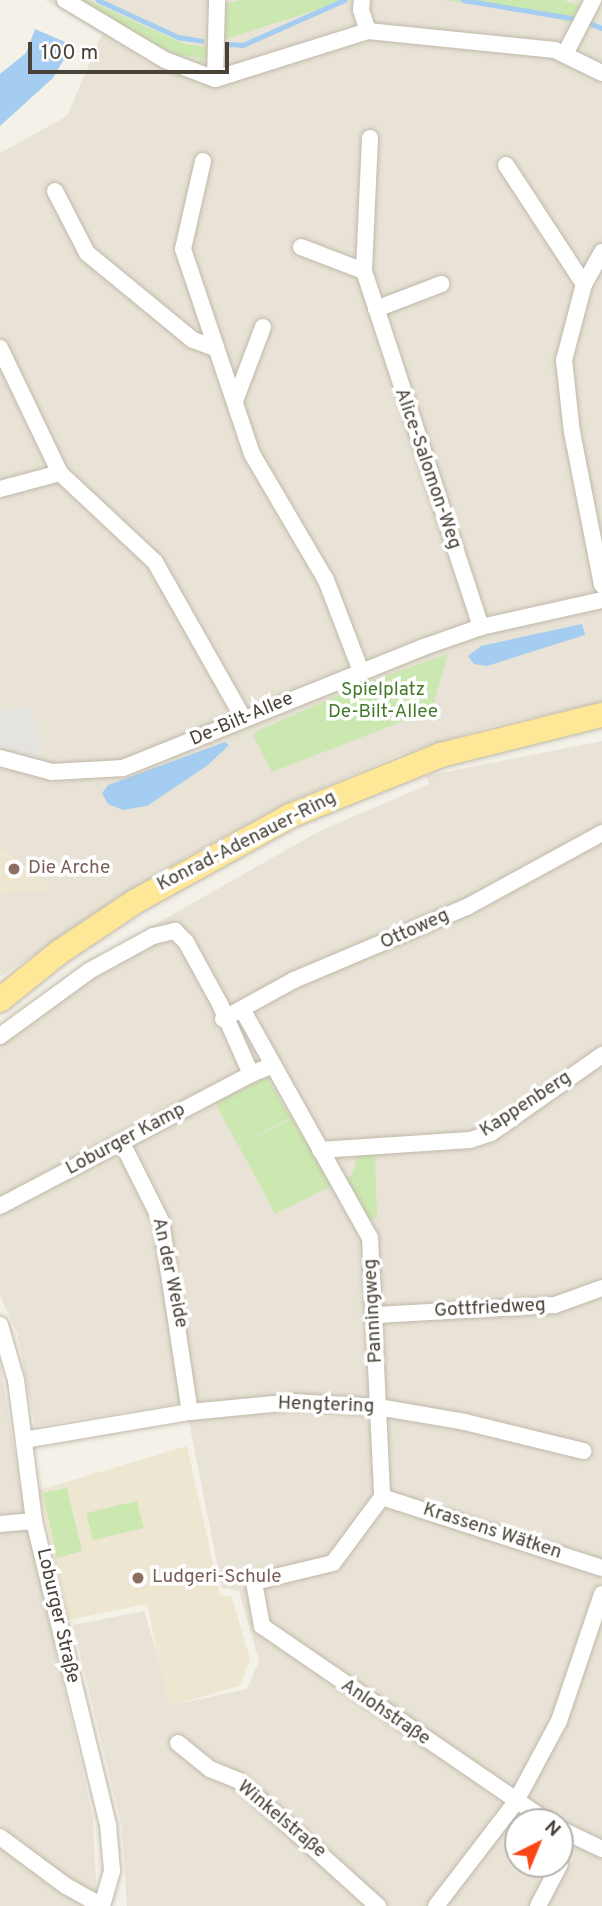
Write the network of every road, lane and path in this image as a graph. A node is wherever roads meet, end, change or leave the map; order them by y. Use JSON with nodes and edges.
{"nodes":[{"id":1,"x":65,"y":0,"type":"edge"},
{"id":2,"x":217,"y":0,"type":"edge"},
{"id":3,"x":362,"y":1,"type":"edge"},
{"id":4,"x":591,"y":5,"type":"edge"},
{"id":5,"x":368,"y":31,"type":"junction"},
{"id":6,"x":565,"y":54,"type":"junction"},
{"id":7,"x":602,"y":73,"type":"edge"},
{"id":8,"x":215,"y":79,"type":"junction"},
{"id":9,"x":370,"y":138,"type":"dead end"},
{"id":10,"x":203,"y":161,"type":"dead end"},
{"id":11,"x":506,"y":164,"type":"dead end"},
{"id":12,"x":55,"y":191,"type":"dead end"},
{"id":13,"x":301,"y":247,"type":"dead end"},
{"id":14,"x":602,"y":252,"type":"edge"},
{"id":15,"x":364,"y":271,"type":"junction"},
{"id":16,"x":584,"y":284,"type":"junction"},
{"id":17,"x":441,"y":285,"type":"dead end"},
{"id":18,"x":376,"y":309,"type":"junction"},
{"id":19,"x":263,"y":327,"type":"dead end"},
{"id":20,"x":0,"y":348,"type":"edge"},
{"id":21,"x":215,"y":348,"type":"junction"},
{"id":22,"x":236,"y":401,"type":"junction"},
{"id":23,"x":60,"y":473,"type":"junction"},
{"id":24,"x":3,"y":486,"type":"edge"},
{"id":25,"x":602,"y":585,"type":"edge"},
{"id":26,"x":602,"y":600,"type":"edge"},
{"id":27,"x":481,"y":627,"type":"junction"},
{"id":28,"x":360,"y":671,"type":"junction"},
{"id":29,"x":602,"y":715,"type":"edge"},
{"id":30,"x":244,"y":719,"type":"junction"},
{"id":31,"x":0,"y":758,"type":"edge"},
{"id":32,"x":602,"y":833,"type":"edge"},
{"id":33,"x":0,"y":999,"type":"edge"},
{"id":34,"x":242,"y":1009,"type":"junction"},
{"id":35,"x":223,"y":1020,"type":"junction"},
{"id":36,"x":0,"y":1037,"type":"edge"},
{"id":37,"x":602,"y":1055,"type":"edge"},
{"id":38,"x":273,"y":1066,"type":"junction"},
{"id":39,"x":251,"y":1074,"type":"junction"},
{"id":40,"x":122,"y":1143,"type":"junction"},
{"id":41,"x":320,"y":1150,"type":"junction"},
{"id":42,"x":0,"y":1206,"type":"edge"},
{"id":43,"x":602,"y":1288,"type":"edge"},
{"id":44,"x":376,"y":1315,"type":"junction"},
{"id":45,"x":0,"y":1325,"type":"edge"},
{"id":46,"x":378,"y":1407,"type":"junction"},
{"id":47,"x":190,"y":1412,"type":"junction"},
{"id":48,"x":24,"y":1440,"type":"junction"},
{"id":49,"x":583,"y":1451,"type":"dead end"},
{"id":50,"x":382,"y":1497,"type":"junction"},
{"id":51,"x":34,"y":1521,"type":"junction"},
{"id":52,"x":0,"y":1524,"type":"edge"},
{"id":53,"x":602,"y":1568,"type":"edge"},
{"id":54,"x":600,"y":1605,"type":"edge"},
{"id":55,"x":178,"y":1743,"type":"dead end"},
{"id":56,"x":515,"y":1802,"type":"junction"},
{"id":57,"x":525,"y":1808,"type":"edge"},
{"id":58,"x":574,"y":1836,"type":"edge"},
{"id":59,"x":0,"y":1837,"type":"edge"},
{"id":60,"x":602,"y":1849,"type":"edge"},
{"id":61,"x":553,"y":1878,"type":"edge"},
{"id":62,"x":102,"y":1906,"type":"edge"},
{"id":63,"x":378,"y":1906,"type":"edge"},
{"id":64,"x":436,"y":1906,"type":"edge"},
{"id":65,"x":538,"y":1906,"type":"edge"}],
"edges":[{"from":1,"to":8,"type":"street"},
{"from":2,"to":8,"type":"street"},
{"from":3,"to":5,"type":"street"},
{"from":4,"to":6,"type":"street"},
{"from":5,"to":6,"type":"street"},
{"from":5,"to":8,"type":"street"},
{"from":6,"to":7,"type":"street"},
{"from":9,"to":15,"type":"street","name":"Alice-Salomon-Weg"},
{"from":10,"to":21,"type":"street"},
{"from":11,"to":16,"type":"street"},
{"from":12,"to":21,"type":"street"},
{"from":13,"to":15,"type":"street"},
{"from":14,"to":16,"type":"street"},
{"from":15,"to":18,"type":"street","name":"Alice-Salomon-Weg"},
{"from":16,"to":25,"type":"street"},
{"from":17,"to":18,"type":"street"},
{"from":18,"to":27,"type":"street","name":"Alice-Salomon-Weg"},
{"from":19,"to":22,"type":"street"},
{"from":20,"to":23,"type":"street"},
{"from":21,"to":22,"type":"street"},
{"from":22,"to":28,"type":"street"},
{"from":23,"to":24,"type":"street"},
{"from":23,"to":30,"type":"street"},
{"from":26,"to":27,"type":"street","name":"De-Bilt-Allee"},
{"from":27,"to":28,"type":"street","name":"De-Bilt-Allee"},
{"from":28,"to":30,"type":"street","name":"De-Bilt-Allee"},
{"from":29,"to":33,"type":"main road","name":"Konrad-Adenauer-Ring"},
{"from":30,"to":31,"type":"street","name":"De-Bilt-Allee"},
{"from":32,"to":34,"type":"street","name":"Ottoweg"},
{"from":34,"to":35,"type":"street","name":"Ottoweg"},
{"from":34,"to":38,"type":"street","name":"Panningweg"},
{"from":35,"to":36,"type":"street"},
{"from":35,"to":39,"type":"street"},
{"from":37,"to":41,"type":"street","name":"Kappenberg"},
{"from":38,"to":39,"type":"street"},
{"from":38,"to":41,"type":"street","name":"Panningweg"},
{"from":39,"to":40,"type":"street","name":"Loburger Kamp"},
{"from":40,"to":42,"type":"street","name":"Loburger Kamp"},
{"from":40,"to":47,"type":"street","name":"An der Weide"},
{"from":41,"to":44,"type":"street","name":"Panningweg"},
{"from":43,"to":44,"type":"street","name":"Gottfriedweg"},
{"from":44,"to":46,"type":"street","name":"Panningweg"},
{"from":45,"to":48,"type":"street","name":"Loburger Straße"},
{"from":46,"to":47,"type":"street","name":"Hengtering"},
{"from":46,"to":49,"type":"street","name":"Hengtering"},
{"from":46,"to":50,"type":"street","name":"Panningweg"},
{"from":47,"to":48,"type":"street","name":"Hengtering"},
{"from":48,"to":51,"type":"street","name":"Loburger Straße"},
{"from":50,"to":53,"type":"street","name":"Krassens Wätken"},
{"from":50,"to":56,"type":"street","name":"Anlohstraße"},
{"from":51,"to":52,"type":"street"},
{"from":51,"to":62,"type":"street","name":"Loburger Straße"},
{"from":54,"to":56,"type":"street"},
{"from":55,"to":63,"type":"street","name":"Winkelstraße"},
{"from":56,"to":57,"type":"street","name":"Anlohstraße"},
{"from":56,"to":64,"type":"street"},
{"from":58,"to":60,"type":"street"},
{"from":59,"to":62,"type":"street"},
{"from":61,"to":65,"type":"street"}]}
